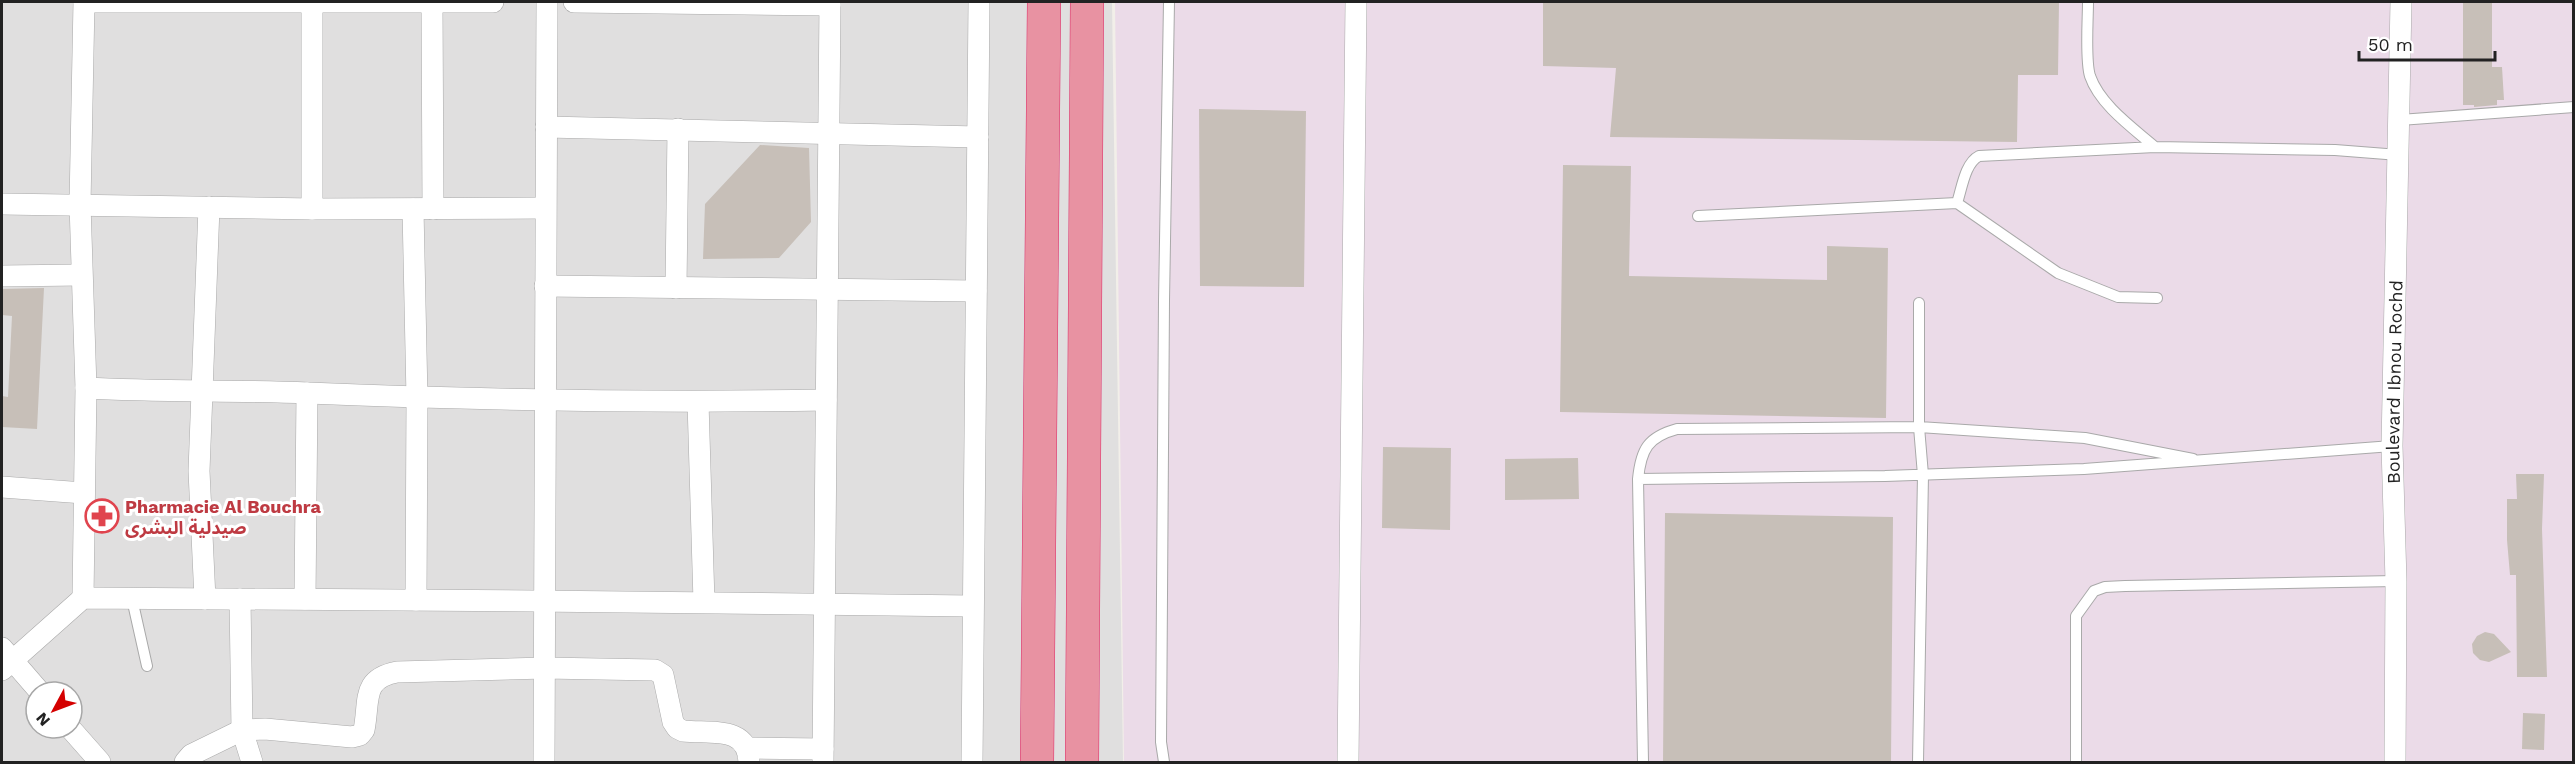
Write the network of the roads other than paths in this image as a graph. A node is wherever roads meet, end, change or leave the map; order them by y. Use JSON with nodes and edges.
{"nodes":[{"id":1,"x":84,"y":2,"type":"edge"},
{"id":2,"x":312,"y":2,"type":"edge"},
{"id":3,"x":432,"y":2,"type":"edge"},
{"id":4,"x":493,"y":2,"type":"edge"},
{"id":5,"x":547,"y":2,"type":"edge"},
{"id":6,"x":574,"y":2,"type":"edge"},
{"id":7,"x":980,"y":2,"type":"edge"},
{"id":8,"x":1044,"y":2,"type":"edge"},
{"id":9,"x":1087,"y":2,"type":"edge"},
{"id":10,"x":1169,"y":2,"type":"edge"},
{"id":11,"x":1356,"y":2,"type":"edge"},
{"id":12,"x":2088,"y":2,"type":"edge"},
{"id":13,"x":2401,"y":2,"type":"edge"},
{"id":14,"x":675,"y":3,"type":"edge"},
{"id":15,"x":830,"y":3,"type":"edge"},
{"id":16,"x":2574,"y":107,"type":"edge"},
{"id":17,"x":2400,"y":120,"type":"junction"},
{"id":18,"x":546,"y":127,"type":"junction"},
{"id":19,"x":678,"y":129,"type":"junction"},
{"id":20,"x":828,"y":133,"type":"junction"},
{"id":21,"x":978,"y":137,"type":"junction"},
{"id":22,"x":2155,"y":147,"type":"junction"},
{"id":23,"x":2399,"y":155,"type":"junction"},
{"id":24,"x":1957,"y":203,"type":"junction"},
{"id":25,"x":2,"y":204,"type":"edge"},
{"id":26,"x":80,"y":204,"type":"junction"},
{"id":27,"x":209,"y":207,"type":"junction"},
{"id":28,"x":545,"y":208,"type":"junction"},
{"id":29,"x":312,"y":209,"type":"junction"},
{"id":30,"x":423,"y":209,"type":"junction"},
{"id":31,"x":1698,"y":216,"type":"dead end"},
{"id":32,"x":81,"y":275,"type":"junction"},
{"id":33,"x":2,"y":276,"type":"edge"},
{"id":34,"x":545,"y":286,"type":"junction"},
{"id":35,"x":676,"y":288,"type":"junction"},
{"id":36,"x":826,"y":289,"type":"junction"},
{"id":37,"x":976,"y":291,"type":"junction"},
{"id":38,"x":2157,"y":298,"type":"dead end"},
{"id":39,"x":1919,"y":303,"type":"dead end"},
{"id":40,"x":86,"y":388,"type":"junction"},
{"id":41,"x":202,"y":391,"type":"junction"},
{"id":42,"x":307,"y":393,"type":"junction"},
{"id":43,"x":417,"y":398,"type":"junction"},
{"id":44,"x":544,"y":398,"type":"junction"},
{"id":45,"x":826,"y":400,"type":"junction"},
{"id":46,"x":698,"y":402,"type":"junction"},
{"id":47,"x":1919,"y":427,"type":"junction"},
{"id":48,"x":2391,"y":446,"type":"junction"},
{"id":49,"x":2193,"y":459,"type":"junction"},
{"id":50,"x":1923,"y":475,"type":"junction"},
{"id":51,"x":1638,"y":478,"type":"junction"},
{"id":52,"x":2,"y":487,"type":"edge"},
{"id":53,"x":84,"y":493,"type":"junction"},
{"id":54,"x":2396,"y":581,"type":"junction"},
{"id":55,"x":83,"y":598,"type":"junction"},
{"id":56,"x":132,"y":599,"type":"junction"},
{"id":57,"x":205,"y":599,"type":"junction"},
{"id":58,"x":240,"y":599,"type":"junction"},
{"id":59,"x":304,"y":599,"type":"junction"},
{"id":60,"x":416,"y":600,"type":"junction"},
{"id":61,"x":704,"y":602,"type":"junction"},
{"id":62,"x":545,"y":603,"type":"junction"},
{"id":63,"x":824,"y":604,"type":"junction"},
{"id":64,"x":972,"y":606,"type":"junction"},
{"id":65,"x":5,"y":659,"type":"edge"},
{"id":66,"x":147,"y":666,"type":"dead end"},
{"id":67,"x":544,"y":668,"type":"junction"},
{"id":68,"x":27,"y":680,"type":"edge"},
{"id":69,"x":242,"y":730,"type":"junction"},
{"id":70,"x":81,"y":740,"type":"edge"},
{"id":71,"x":748,"y":755,"type":"edge"},
{"id":72,"x":823,"y":756,"type":"edge"},
{"id":73,"x":100,"y":762,"type":"edge"},
{"id":74,"x":185,"y":762,"type":"edge"},
{"id":75,"x":252,"y":762,"type":"edge"},
{"id":76,"x":544,"y":762,"type":"edge"},
{"id":77,"x":972,"y":762,"type":"edge"},
{"id":78,"x":1037,"y":762,"type":"edge"},
{"id":79,"x":1082,"y":762,"type":"edge"},
{"id":80,"x":1164,"y":762,"type":"edge"},
{"id":81,"x":1348,"y":762,"type":"edge"},
{"id":82,"x":1643,"y":762,"type":"edge"},
{"id":83,"x":1918,"y":762,"type":"edge"},
{"id":84,"x":2076,"y":762,"type":"edge"},
{"id":85,"x":2396,"y":762,"type":"edge"}],
"edges":[{"from":1,"to":2,"type":"street"},
{"from":1,"to":26,"type":"street"},
{"from":2,"to":3,"type":"street"},
{"from":2,"to":29,"type":"street"},
{"from":3,"to":4,"type":"street"},
{"from":3,"to":30,"type":"street"},
{"from":5,"to":18,"type":"street"},
{"from":6,"to":14,"type":"street"},
{"from":7,"to":21,"type":"street"},
{"from":8,"to":78,"type":"highway"},
{"from":9,"to":79,"type":"highway"},
{"from":10,"to":80,"type":"lane"},
{"from":11,"to":81,"type":"street"},
{"from":12,"to":22,"type":"lane"},
{"from":13,"to":17,"type":"street","name":"Boulevard Ibnou Rochd"},
{"from":14,"to":15,"type":"street"},
{"from":15,"to":20,"type":"street"},
{"from":16,"to":17,"type":"lane"},
{"from":17,"to":23,"type":"street","name":"Boulevard Ibnou Rochd"},
{"from":18,"to":19,"type":"street"},
{"from":18,"to":28,"type":"street"},
{"from":19,"to":20,"type":"street"},
{"from":19,"to":35,"type":"street"},
{"from":20,"to":21,"type":"street"},
{"from":20,"to":36,"type":"street"},
{"from":21,"to":37,"type":"street"},
{"from":22,"to":23,"type":"lane"},
{"from":22,"to":24,"type":"lane"},
{"from":23,"to":48,"type":"street","name":"Boulevard Ibnou Rochd"},
{"from":24,"to":31,"type":"lane"},
{"from":24,"to":38,"type":"lane"},
{"from":25,"to":26,"type":"street"},
{"from":26,"to":27,"type":"street"},
{"from":26,"to":32,"type":"street"},
{"from":27,"to":29,"type":"street"},
{"from":27,"to":41,"type":"street"},
{"from":28,"to":30,"type":"street"},
{"from":28,"to":34,"type":"street"},
{"from":29,"to":30,"type":"street"},
{"from":30,"to":43,"type":"street"},
{"from":32,"to":33,"type":"street"},
{"from":32,"to":40,"type":"street"},
{"from":34,"to":35,"type":"street"},
{"from":34,"to":44,"type":"street"},
{"from":35,"to":36,"type":"street"},
{"from":36,"to":37,"type":"street"},
{"from":36,"to":45,"type":"street"},
{"from":37,"to":64,"type":"street"},
{"from":39,"to":47,"type":"lane"},
{"from":40,"to":41,"type":"street"},
{"from":40,"to":53,"type":"street"},
{"from":41,"to":42,"type":"street"},
{"from":41,"to":57,"type":"street"},
{"from":42,"to":43,"type":"street"},
{"from":42,"to":59,"type":"street"},
{"from":43,"to":44,"type":"street"},
{"from":43,"to":60,"type":"street"},
{"from":44,"to":46,"type":"street"},
{"from":44,"to":62,"type":"street"},
{"from":45,"to":46,"type":"street"},
{"from":45,"to":63,"type":"street"},
{"from":46,"to":61,"type":"street"},
{"from":47,"to":49,"type":"lane"},
{"from":47,"to":50,"type":"lane"},
{"from":47,"to":51,"type":"lane"},
{"from":48,"to":49,"type":"lane"},
{"from":48,"to":54,"type":"street","name":"Boulevard Ibnou Rochd"},
{"from":49,"to":50,"type":"lane"},
{"from":50,"to":51,"type":"lane"},
{"from":50,"to":83,"type":"lane"},
{"from":51,"to":82,"type":"lane"},
{"from":52,"to":53,"type":"street"},
{"from":53,"to":55,"type":"street"},
{"from":54,"to":84,"type":"lane"},
{"from":54,"to":85,"type":"street","name":"Boulevard Ibnou Rochd"},
{"from":55,"to":56,"type":"street"},
{"from":55,"to":65,"type":"street"},
{"from":56,"to":57,"type":"street"},
{"from":56,"to":66,"type":"lane"},
{"from":57,"to":58,"type":"street"},
{"from":58,"to":59,"type":"street"},
{"from":58,"to":69,"type":"street"},
{"from":59,"to":60,"type":"street"},
{"from":60,"to":62,"type":"street"},
{"from":61,"to":62,"type":"street"},
{"from":61,"to":63,"type":"street"},
{"from":62,"to":67,"type":"street"},
{"from":63,"to":64,"type":"street"},
{"from":63,"to":72,"type":"street"},
{"from":64,"to":77,"type":"street"},
{"from":65,"to":68,"type":"street"},
{"from":67,"to":69,"type":"street"},
{"from":67,"to":71,"type":"street"},
{"from":67,"to":76,"type":"street"},
{"from":69,"to":74,"type":"street"},
{"from":69,"to":75,"type":"street"},
{"from":70,"to":73,"type":"street"},
{"from":71,"to":72,"type":"street"}]}
